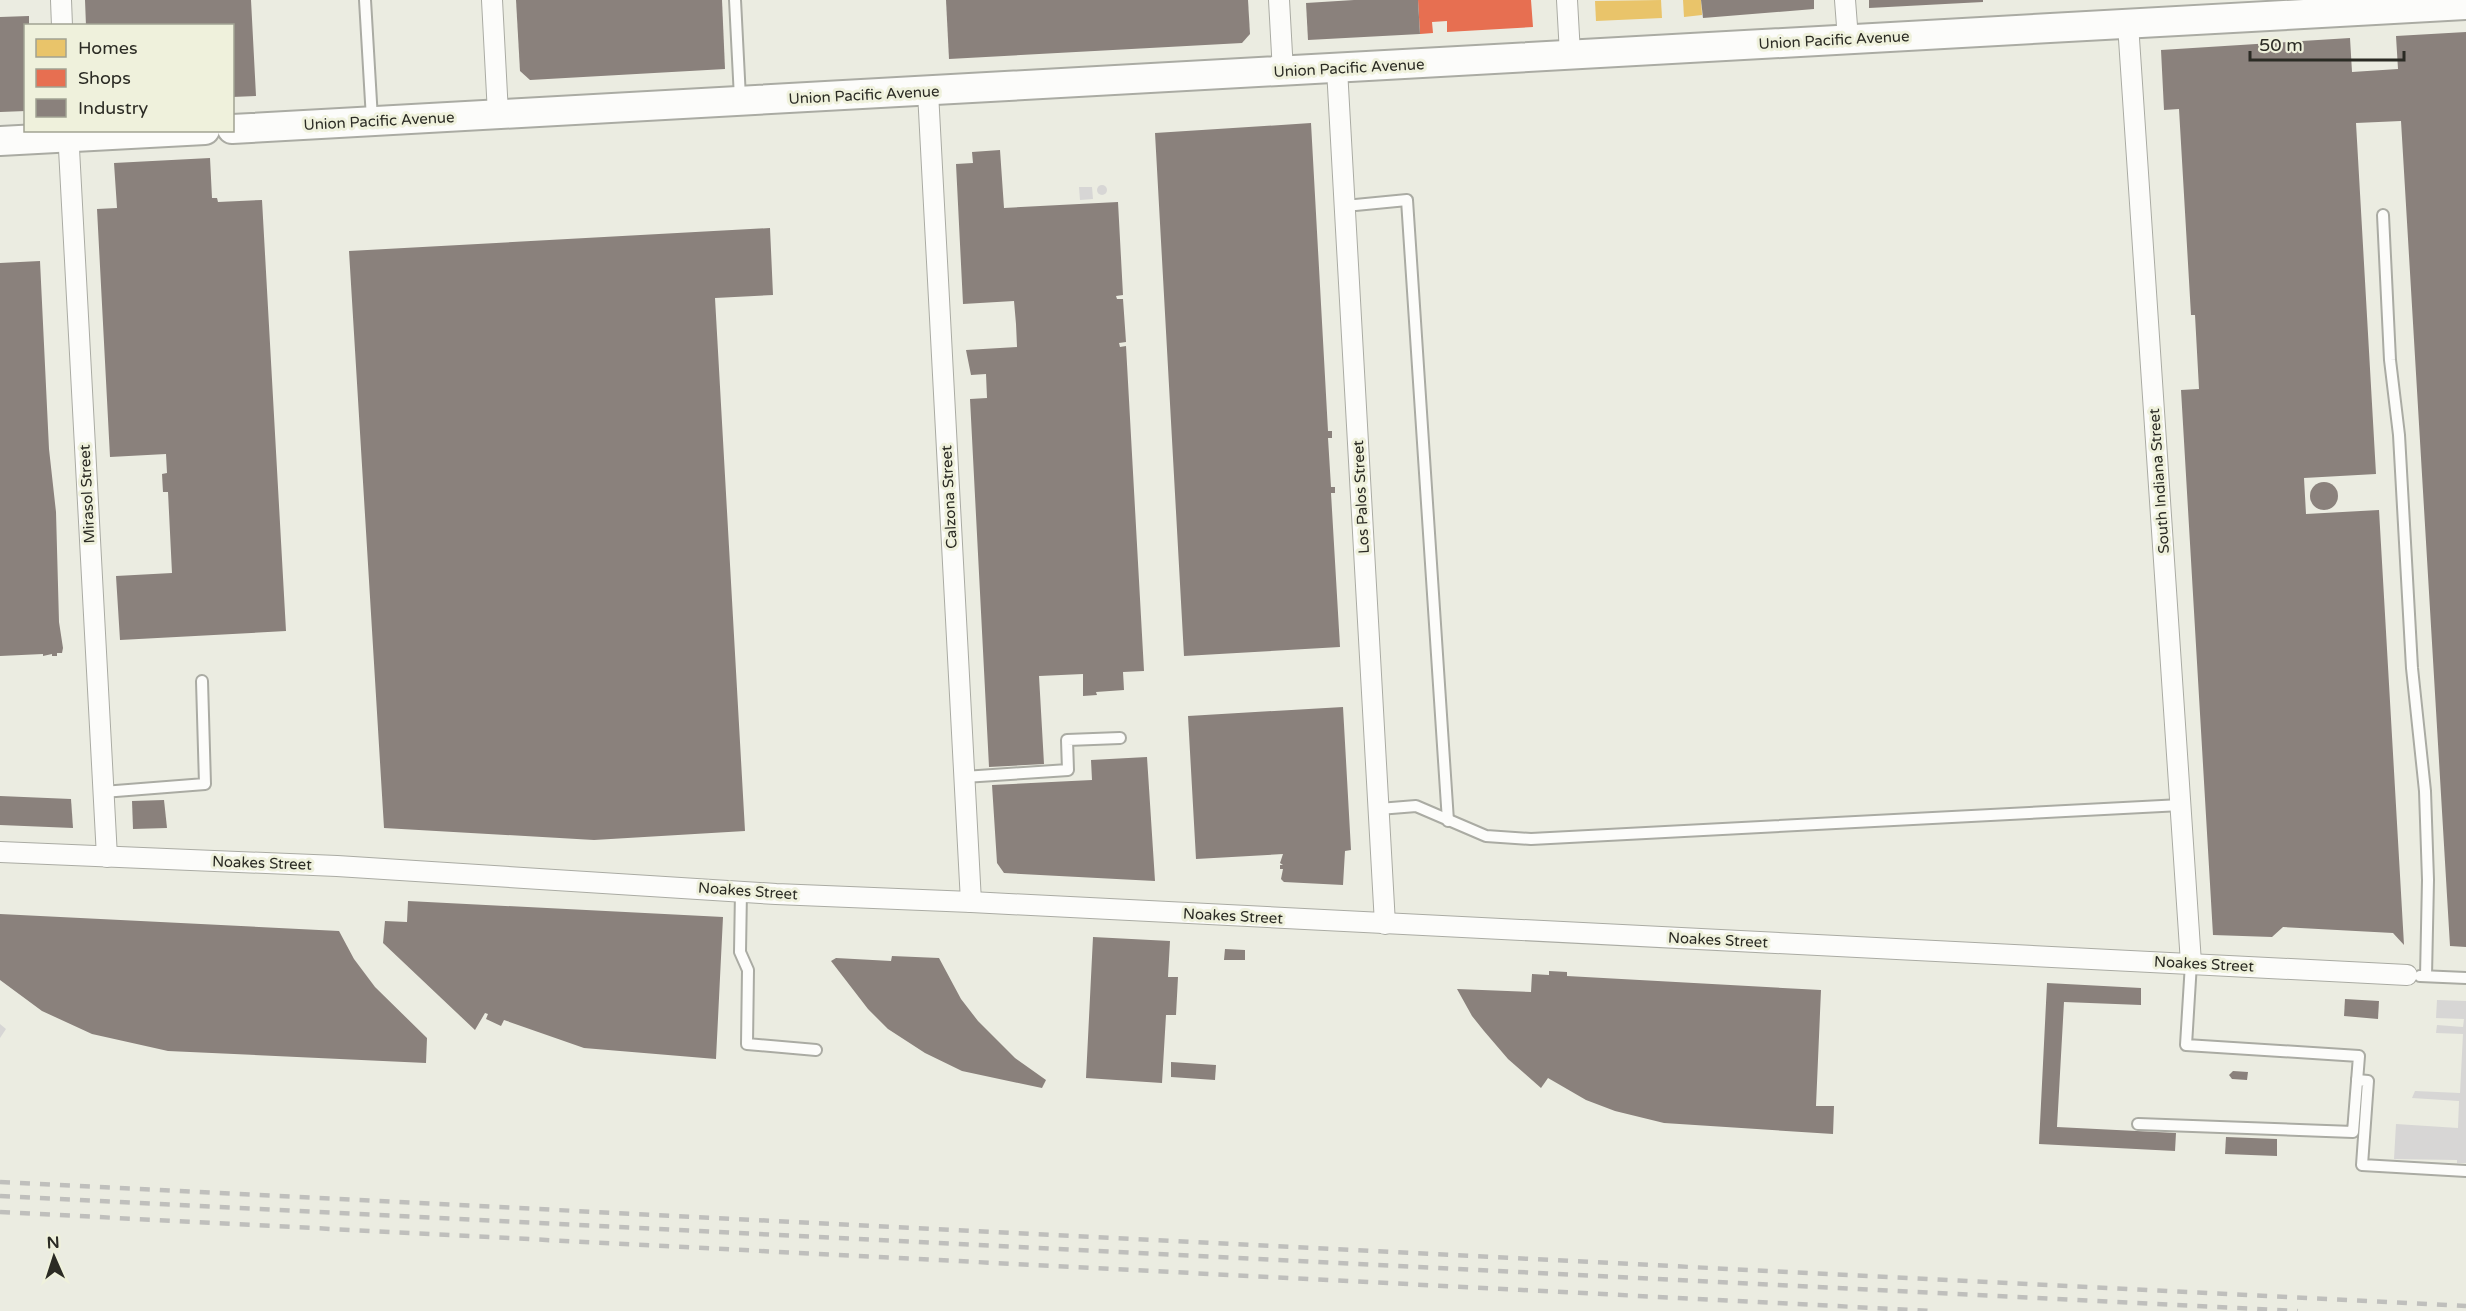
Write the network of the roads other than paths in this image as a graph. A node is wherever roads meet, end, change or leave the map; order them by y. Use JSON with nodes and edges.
{"nodes":[{"id":1,"x":61,"y":0,"type":"edge"},
{"id":2,"x":365,"y":0,"type":"edge"},
{"id":3,"x":492,"y":0,"type":"edge"},
{"id":4,"x":735,"y":0,"type":"edge"},
{"id":5,"x":1279,"y":0,"type":"edge"},
{"id":6,"x":1567,"y":0,"type":"edge"},
{"id":7,"x":1845,"y":0,"type":"edge"},
{"id":8,"x":2428,"y":3,"type":"edge"},
{"id":9,"x":2466,"y":5,"type":"edge"},
{"id":10,"x":2128,"y":12,"type":"edge"},
{"id":11,"x":62,"y":24,"type":"edge"},
{"id":12,"x":1848,"y":39,"type":"junction"},
{"id":13,"x":1570,"y":54,"type":"junction"},
{"id":14,"x":1337,"y":69,"type":"junction"},
{"id":15,"x":1283,"y":72,"type":"junction"},
{"id":16,"x":927,"y":92,"type":"junction"},
{"id":17,"x":740,"y":102,"type":"junction"},
{"id":18,"x":498,"y":114,"type":"junction"},
{"id":19,"x":373,"y":121,"type":"junction"},
{"id":20,"x":234,"y":129,"type":"edge"},
{"id":21,"x":136,"y":132,"type":"edge"},
{"id":22,"x":68,"y":134,"type":"edge"},
{"id":23,"x":0,"y":141,"type":"edge"},
{"id":24,"x":1345,"y":206,"type":"junction"},
{"id":25,"x":2383,"y":215,"type":"dead end"},
{"id":26,"x":202,"y":681,"type":"dead end"},
{"id":27,"x":1120,"y":738,"type":"dead end"},
{"id":28,"x":964,"y":777,"type":"junction"},
{"id":29,"x":103,"y":792,"type":"junction"},
{"id":30,"x":2181,"y":805,"type":"junction"},
{"id":31,"x":1379,"y":809,"type":"junction"},
{"id":32,"x":1448,"y":821,"type":"junction"},
{"id":33,"x":0,"y":852,"type":"edge"},
{"id":34,"x":106,"y":857,"type":"junction"},
{"id":35,"x":741,"y":891,"type":"junction"},
{"id":36,"x":971,"y":902,"type":"junction"},
{"id":37,"x":1385,"y":924,"type":"junction"},
{"id":38,"x":2191,"y":963,"type":"junction"},
{"id":39,"x":2417,"y":976,"type":"junction"},
{"id":40,"x":2466,"y":978,"type":"edge"},
{"id":41,"x":816,"y":1050,"type":"dead end"},
{"id":42,"x":2357,"y":1080,"type":"junction"},
{"id":43,"x":2138,"y":1124,"type":"dead end"},
{"id":44,"x":2466,"y":1171,"type":"edge"}],
"edges":[{"from":1,"to":11,"type":"street"},
{"from":2,"to":19,"type":"lane"},
{"from":3,"to":18,"type":"street"},
{"from":4,"to":17,"type":"lane"},
{"from":5,"to":15,"type":"street"},
{"from":6,"to":13,"type":"street"},
{"from":7,"to":12,"type":"street"},
{"from":8,"to":9,"type":"street","name":"Union Pacific Avenue"},
{"from":8,"to":10,"type":"street","name":"Union Pacific Avenue"},
{"from":10,"to":12,"type":"street","name":"Union Pacific Avenue"},
{"from":10,"to":30,"type":"street","name":"South Indiana Street"},
{"from":12,"to":13,"type":"street","name":"Union Pacific Avenue"},
{"from":13,"to":14,"type":"street","name":"Union Pacific Avenue"},
{"from":14,"to":15,"type":"street","name":"Union Pacific Avenue"},
{"from":14,"to":24,"type":"street","name":"Los Palos Street"},
{"from":15,"to":16,"type":"street","name":"Union Pacific Avenue"},
{"from":16,"to":17,"type":"street","name":"Union Pacific Avenue"},
{"from":16,"to":28,"type":"street","name":"Calzona Street"},
{"from":17,"to":18,"type":"street","name":"Union Pacific Avenue"},
{"from":18,"to":19,"type":"street","name":"Union Pacific Avenue"},
{"from":19,"to":20,"type":"street","name":"Union Pacific Avenue"},
{"from":21,"to":22,"type":"street"},
{"from":22,"to":23,"type":"street"},
{"from":22,"to":29,"type":"street","name":"Mirasol Street"},
{"from":24,"to":31,"type":"street","name":"Los Palos Street"},
{"from":24,"to":32,"type":"lane"},
{"from":25,"to":39,"type":"lane"},
{"from":26,"to":29,"type":"lane"},
{"from":27,"to":28,"type":"lane"},
{"from":28,"to":36,"type":"street","name":"Calzona Street"},
{"from":29,"to":34,"type":"street","name":"Mirasol Street"},
{"from":30,"to":32,"type":"lane"},
{"from":30,"to":38,"type":"street","name":"South Indiana Street"},
{"from":31,"to":32,"type":"lane"},
{"from":31,"to":37,"type":"street","name":"Los Palos Street"},
{"from":33,"to":34,"type":"street","name":"Noakes Street"},
{"from":34,"to":35,"type":"street","name":"Noakes Street"},
{"from":35,"to":36,"type":"street","name":"Noakes Street"},
{"from":35,"to":41,"type":"lane"},
{"from":36,"to":37,"type":"street","name":"Noakes Street"},
{"from":37,"to":38,"type":"street","name":"Noakes Street"},
{"from":38,"to":39,"type":"street","name":"Noakes Street"},
{"from":38,"to":42,"type":"lane"},
{"from":39,"to":40,"type":"lane","name":"Noakes Street"},
{"from":42,"to":43,"type":"lane"},
{"from":42,"to":44,"type":"lane"}]}
